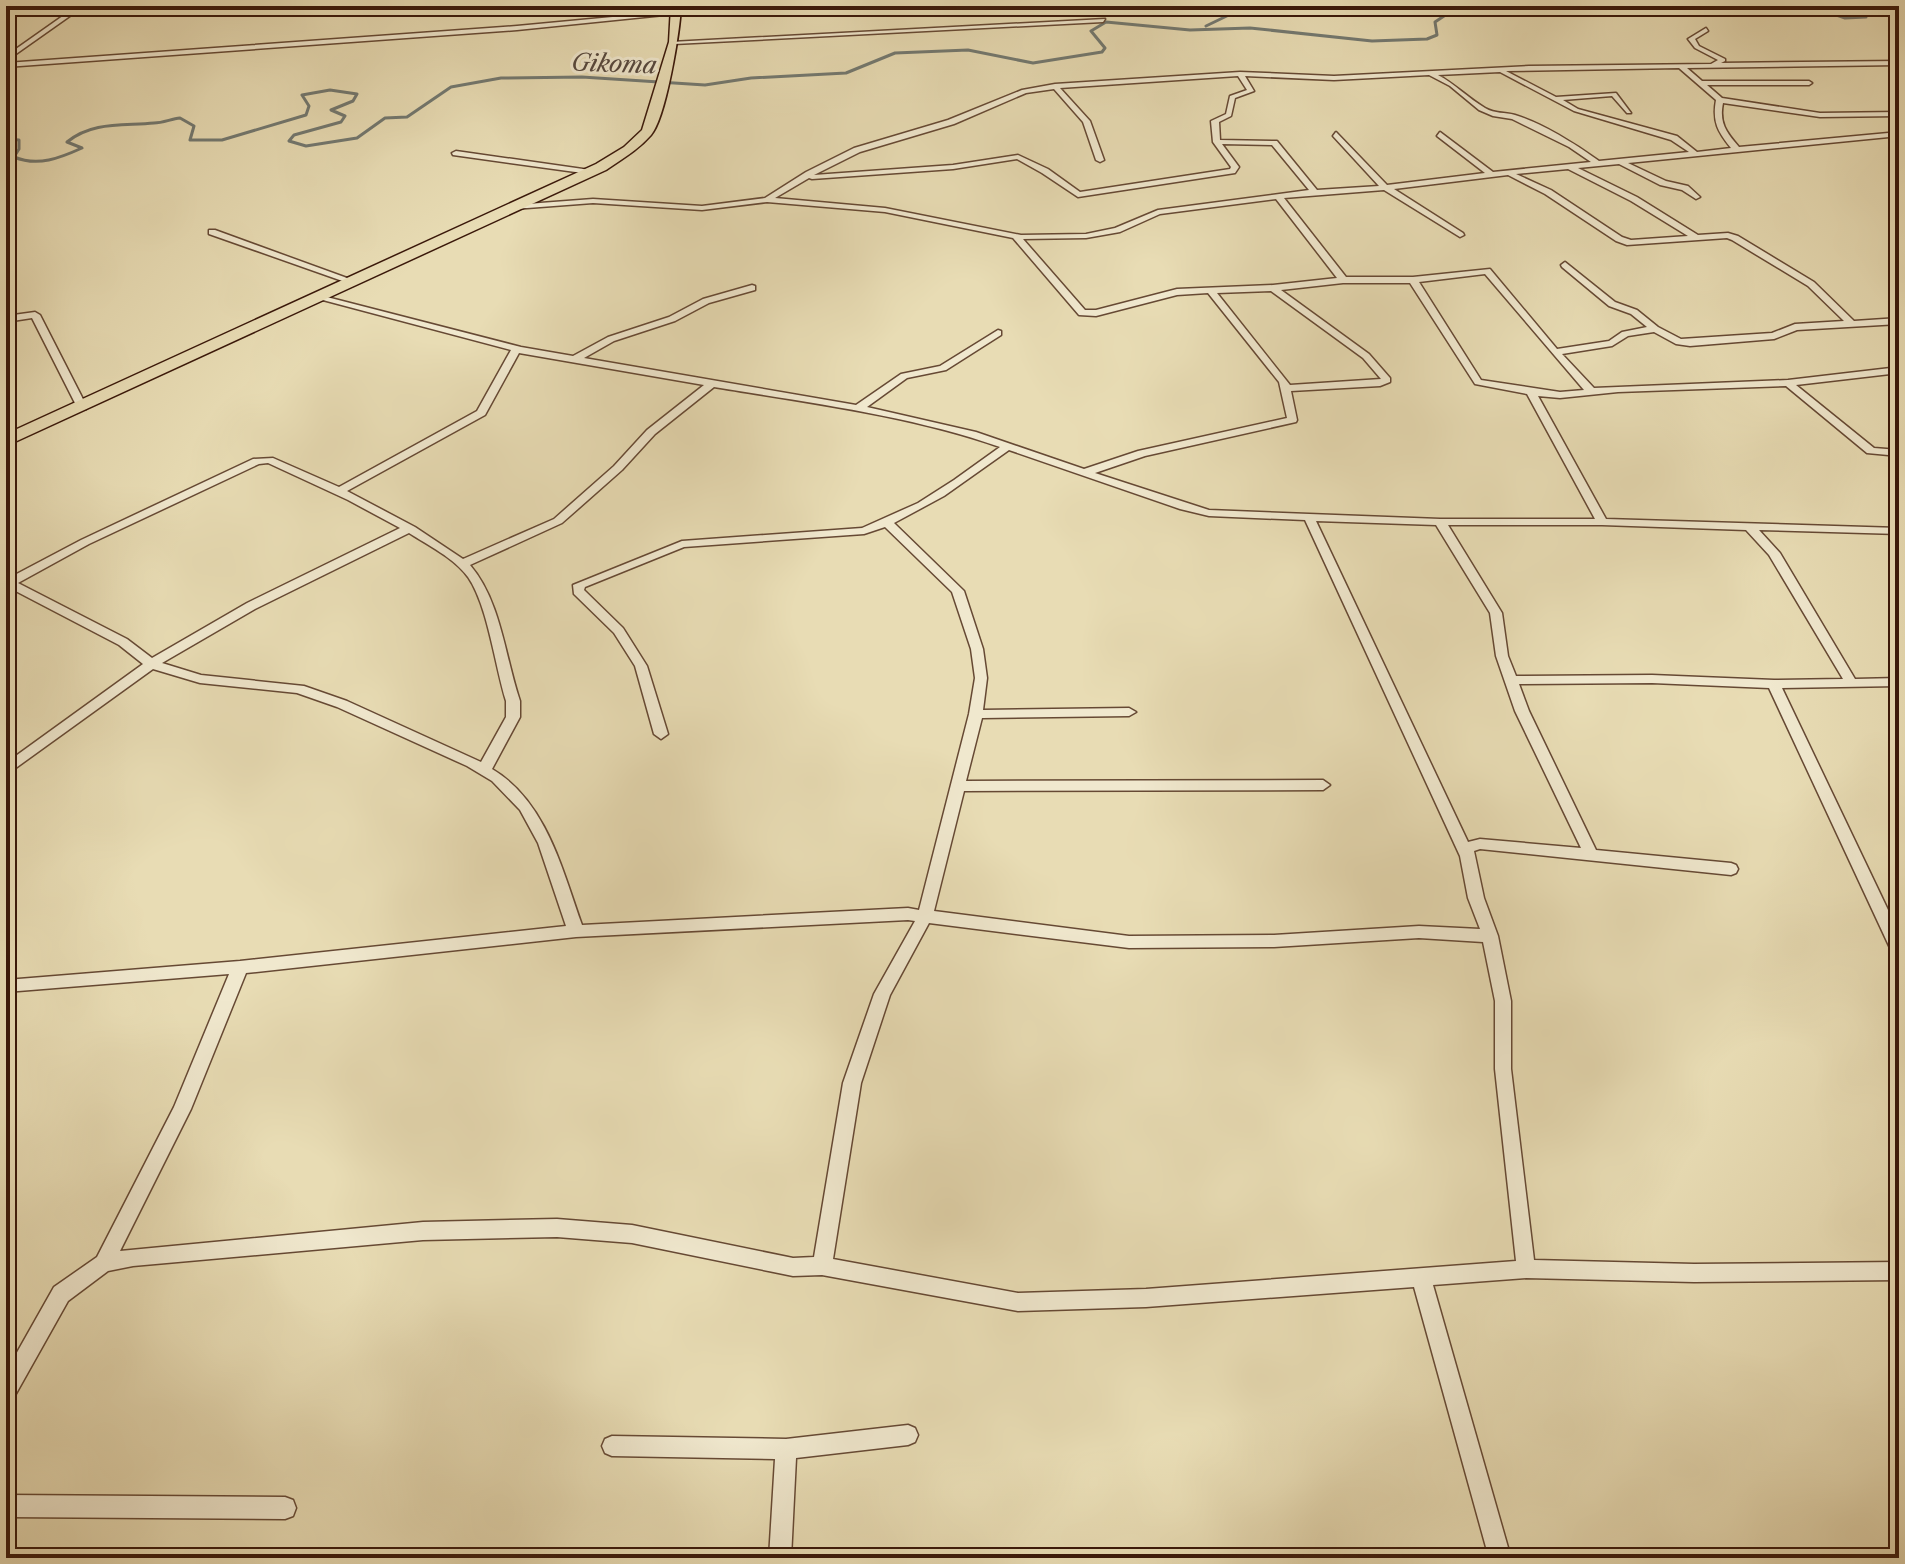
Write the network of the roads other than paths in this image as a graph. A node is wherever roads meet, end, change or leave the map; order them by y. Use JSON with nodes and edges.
{"nodes":[{"id":1,"x":81,"y":6,"type":"edge"},
{"id":2,"x":675,"y":9,"type":"edge"},
{"id":3,"x":1103,"y":20,"type":"dead end"},
{"id":4,"x":1706,"y":30,"type":"dead end"},
{"id":5,"x":674,"y":42,"type":"junction"},
{"id":6,"x":6,"y":62,"type":"edge"},
{"id":7,"x":1899,"y":63,"type":"edge"},
{"id":8,"x":1680,"y":65,"type":"junction"},
{"id":9,"x":1710,"y":65,"type":"junction"},
{"id":10,"x":1498,"y":69,"type":"junction"},
{"id":11,"x":1427,"y":72,"type":"junction"},
{"id":12,"x":1240,"y":74,"type":"junction"},
{"id":13,"x":1702,"y":83,"type":"junction"},
{"id":14,"x":1809,"y":83,"type":"dead end"},
{"id":15,"x":1055,"y":86,"type":"junction"},
{"id":16,"x":1556,"y":99,"type":"junction"},
{"id":17,"x":1720,"y":100,"type":"junction"},
{"id":18,"x":1629,"y":112,"type":"dead end"},
{"id":19,"x":1899,"y":114,"type":"edge"},
{"id":20,"x":1336,"y":134,"type":"dead end"},
{"id":21,"x":1440,"y":134,"type":"dead end"},
{"id":22,"x":1899,"y":134,"type":"edge"},
{"id":23,"x":1217,"y":142,"type":"junction"},
{"id":24,"x":1736,"y":149,"type":"junction"},
{"id":25,"x":456,"y":153,"type":"dead end"},
{"id":26,"x":1696,"y":154,"type":"junction"},
{"id":27,"x":1100,"y":160,"type":"dead end"},
{"id":28,"x":1620,"y":162,"type":"junction"},
{"id":29,"x":1597,"y":163,"type":"junction"},
{"id":30,"x":1570,"y":167,"type":"junction"},
{"id":31,"x":590,"y":172,"type":"junction"},
{"id":32,"x":1509,"y":173,"type":"junction"},
{"id":33,"x":1491,"y":174,"type":"junction"},
{"id":34,"x":803,"y":178,"type":"junction"},
{"id":35,"x":1385,"y":187,"type":"junction"},
{"id":36,"x":1315,"y":192,"type":"junction"},
{"id":37,"x":1696,"y":197,"type":"dead end"},
{"id":38,"x":1280,"y":198,"type":"junction"},
{"id":39,"x":767,"y":200,"type":"junction"},
{"id":40,"x":514,"y":207,"type":"junction"},
{"id":41,"x":212,"y":232,"type":"dead end"},
{"id":42,"x":1460,"y":235,"type":"dead end"},
{"id":43,"x":1016,"y":236,"type":"junction"},
{"id":44,"x":1697,"y":237,"type":"junction"},
{"id":45,"x":1565,"y":265,"type":"dead end"},
{"id":46,"x":1343,"y":280,"type":"junction"},
{"id":47,"x":1413,"y":280,"type":"junction"},
{"id":48,"x":354,"y":282,"type":"junction"},
{"id":49,"x":752,"y":288,"type":"dead end"},
{"id":50,"x":1273,"y":288,"type":"junction"},
{"id":51,"x":1211,"y":292,"type":"junction"},
{"id":52,"x":322,"y":297,"type":"junction"},
{"id":53,"x":6,"y":319,"type":"edge"},
{"id":54,"x":1899,"y":321,"type":"edge"},
{"id":55,"x":1851,"y":323,"type":"junction"},
{"id":56,"x":1655,"y":329,"type":"junction"},
{"id":57,"x":998,"y":333,"type":"dead end"},
{"id":58,"x":516,"y":349,"type":"junction"},
{"id":59,"x":1555,"y":352,"type":"junction"},
{"id":60,"x":574,"y":360,"type":"junction"},
{"id":61,"x":1899,"y":370,"type":"edge"},
{"id":62,"x":1788,"y":383,"type":"junction"},
{"id":63,"x":711,"y":384,"type":"junction"},
{"id":64,"x":1286,"y":388,"type":"junction"},
{"id":65,"x":1531,"y":392,"type":"junction"},
{"id":66,"x":1592,"y":392,"type":"junction"},
{"id":67,"x":82,"y":407,"type":"junction"},
{"id":68,"x":859,"y":408,"type":"junction"},
{"id":69,"x":6,"y":441,"type":"edge"},
{"id":70,"x":1008,"y":446,"type":"junction"},
{"id":71,"x":1899,"y":453,"type":"edge"},
{"id":72,"x":1086,"y":472,"type":"junction"},
{"id":73,"x":339,"y":491,"type":"junction"},
{"id":74,"x":1309,"y":517,"type":"junction"},
{"id":75,"x":1440,"y":522,"type":"junction"},
{"id":76,"x":1602,"y":522,"type":"junction"},
{"id":77,"x":888,"y":523,"type":"junction"},
{"id":78,"x":1750,"y":527,"type":"junction"},
{"id":79,"x":407,"y":529,"type":"junction"},
{"id":80,"x":1899,"y":531,"type":"edge"},
{"id":81,"x":462,"y":564,"type":"junction"},
{"id":82,"x":7,"y":582,"type":"edge"},
{"id":83,"x":151,"y":664,"type":"junction"},
{"id":84,"x":1511,"y":680,"type":"junction"},
{"id":85,"x":1851,"y":682,"type":"junction"},
{"id":86,"x":1899,"y":682,"type":"edge"},
{"id":87,"x":1774,"y":684,"type":"junction"},
{"id":88,"x":1129,"y":712,"type":"dead end"},
{"id":89,"x":976,"y":714,"type":"junction"},
{"id":90,"x":661,"y":734,"type":"dead end"},
{"id":91,"x":6,"y":770,"type":"edge"},
{"id":92,"x":484,"y":770,"type":"junction"},
{"id":93,"x":1323,"y":785,"type":"dead end"},
{"id":94,"x":959,"y":786,"type":"junction"},
{"id":95,"x":1465,"y":852,"type":"junction"},
{"id":96,"x":1583,"y":854,"type":"junction"},
{"id":97,"x":1731,"y":869,"type":"dead end"},
{"id":98,"x":925,"y":916,"type":"junction"},
{"id":99,"x":576,"y":931,"type":"junction"},
{"id":100,"x":1490,"y":936,"type":"junction"},
{"id":101,"x":1899,"y":950,"type":"edge"},
{"id":102,"x":240,"y":967,"type":"junction"},
{"id":103,"x":6,"y":986,"type":"edge"},
{"id":104,"x":104,"y":1263,"type":"junction"},
{"id":105,"x":822,"y":1266,"type":"junction"},
{"id":106,"x":1526,"y":1269,"type":"junction"},
{"id":107,"x":1899,"y":1271,"type":"edge"},
{"id":108,"x":1421,"y":1278,"type":"junction"},
{"id":109,"x":6,"y":1392,"type":"edge"},
{"id":110,"x":908,"y":1435,"type":"dead end"},
{"id":111,"x":612,"y":1446,"type":"dead end"},
{"id":112,"x":786,"y":1449,"type":"junction"},
{"id":113,"x":6,"y":1506,"type":"edge"},
{"id":114,"x":285,"y":1508,"type":"dead end"},
{"id":115,"x":780,"y":1558,"type":"edge"},
{"id":116,"x":1500,"y":1558,"type":"edge"}],
"edges":[{"from":1,"to":6,"type":"street"},
{"from":2,"to":5,"type":"main road"},
{"from":2,"to":6,"type":"street"},
{"from":3,"to":5,"type":"street"},
{"from":4,"to":9,"type":"street"},
{"from":5,"to":31,"type":"main road"},
{"from":7,"to":9,"type":"street"},
{"from":8,"to":9,"type":"street"},
{"from":8,"to":10,"type":"street"},
{"from":8,"to":13,"type":"street"},
{"from":10,"to":11,"type":"street"},
{"from":10,"to":16,"type":"street"},
{"from":11,"to":12,"type":"street"},
{"from":11,"to":29,"type":"street"},
{"from":12,"to":15,"type":"street"},
{"from":12,"to":23,"type":"street"},
{"from":13,"to":14,"type":"street"},
{"from":13,"to":17,"type":"street"},
{"from":15,"to":27,"type":"street"},
{"from":15,"to":34,"type":"street"},
{"from":16,"to":18,"type":"street"},
{"from":16,"to":26,"type":"street"},
{"from":17,"to":19,"type":"street"},
{"from":17,"to":24,"type":"street"},
{"from":20,"to":35,"type":"street"},
{"from":21,"to":33,"type":"street"},
{"from":22,"to":24,"type":"street"},
{"from":23,"to":34,"type":"street"},
{"from":23,"to":36,"type":"street"},
{"from":24,"to":26,"type":"street"},
{"from":25,"to":31,"type":"street"},
{"from":26,"to":28,"type":"street"},
{"from":28,"to":29,"type":"street"},
{"from":28,"to":37,"type":"street"},
{"from":29,"to":30,"type":"street"},
{"from":30,"to":32,"type":"street"},
{"from":30,"to":44,"type":"street"},
{"from":31,"to":40,"type":"main road"},
{"from":32,"to":33,"type":"street"},
{"from":32,"to":44,"type":"street"},
{"from":33,"to":35,"type":"street"},
{"from":34,"to":39,"type":"street"},
{"from":35,"to":36,"type":"street"},
{"from":35,"to":42,"type":"street"},
{"from":36,"to":38,"type":"street"},
{"from":38,"to":43,"type":"street"},
{"from":38,"to":46,"type":"street"},
{"from":39,"to":40,"type":"street"},
{"from":39,"to":43,"type":"street"},
{"from":40,"to":48,"type":"main road"},
{"from":41,"to":48,"type":"street"},
{"from":43,"to":51,"type":"street"},
{"from":44,"to":55,"type":"street"},
{"from":45,"to":56,"type":"street"},
{"from":46,"to":47,"type":"street"},
{"from":46,"to":50,"type":"street"},
{"from":47,"to":59,"type":"street"},
{"from":47,"to":65,"type":"street"},
{"from":48,"to":52,"type":"main road"},
{"from":49,"to":60,"type":"street"},
{"from":50,"to":51,"type":"street"},
{"from":50,"to":64,"type":"street"},
{"from":51,"to":64,"type":"street"},
{"from":52,"to":58,"type":"street"},
{"from":52,"to":67,"type":"main road"},
{"from":53,"to":67,"type":"street"},
{"from":54,"to":55,"type":"street"},
{"from":55,"to":56,"type":"street"},
{"from":56,"to":59,"type":"street"},
{"from":57,"to":68,"type":"street"},
{"from":58,"to":60,"type":"street"},
{"from":58,"to":73,"type":"street"},
{"from":59,"to":66,"type":"street"},
{"from":60,"to":63,"type":"street"},
{"from":61,"to":62,"type":"street"},
{"from":62,"to":66,"type":"street"},
{"from":62,"to":71,"type":"street"},
{"from":63,"to":68,"type":"street"},
{"from":63,"to":81,"type":"street"},
{"from":64,"to":72,"type":"street"},
{"from":65,"to":66,"type":"street"},
{"from":65,"to":76,"type":"street"},
{"from":67,"to":69,"type":"main road"},
{"from":68,"to":70,"type":"street"},
{"from":70,"to":72,"type":"street"},
{"from":70,"to":77,"type":"street"},
{"from":72,"to":74,"type":"street"},
{"from":73,"to":79,"type":"street"},
{"from":73,"to":82,"type":"street"},
{"from":74,"to":75,"type":"street"},
{"from":74,"to":95,"type":"street"},
{"from":75,"to":76,"type":"street"},
{"from":75,"to":84,"type":"street"},
{"from":76,"to":78,"type":"street"},
{"from":77,"to":89,"type":"street"},
{"from":77,"to":90,"type":"street"},
{"from":78,"to":80,"type":"street"},
{"from":78,"to":85,"type":"street"},
{"from":79,"to":81,"type":"street"},
{"from":79,"to":83,"type":"street"},
{"from":81,"to":92,"type":"street"},
{"from":82,"to":83,"type":"street"},
{"from":83,"to":91,"type":"street"},
{"from":83,"to":92,"type":"street"},
{"from":84,"to":87,"type":"street"},
{"from":84,"to":96,"type":"street"},
{"from":85,"to":86,"type":"street"},
{"from":85,"to":87,"type":"street"},
{"from":87,"to":101,"type":"street"},
{"from":88,"to":89,"type":"street"},
{"from":89,"to":94,"type":"street"},
{"from":92,"to":99,"type":"street"},
{"from":93,"to":94,"type":"street"},
{"from":94,"to":98,"type":"street"},
{"from":95,"to":96,"type":"street"},
{"from":95,"to":100,"type":"street"},
{"from":96,"to":97,"type":"street"},
{"from":98,"to":99,"type":"street"},
{"from":98,"to":100,"type":"street"},
{"from":98,"to":105,"type":"street"},
{"from":99,"to":102,"type":"street"},
{"from":100,"to":106,"type":"street"},
{"from":102,"to":103,"type":"street"},
{"from":102,"to":104,"type":"street"},
{"from":104,"to":105,"type":"street"},
{"from":104,"to":109,"type":"street"},
{"from":105,"to":108,"type":"street"},
{"from":106,"to":107,"type":"street"},
{"from":106,"to":108,"type":"street"},
{"from":108,"to":116,"type":"street"},
{"from":110,"to":112,"type":"street"},
{"from":111,"to":112,"type":"street"},
{"from":112,"to":115,"type":"street"},
{"from":113,"to":114,"type":"street"}]}
